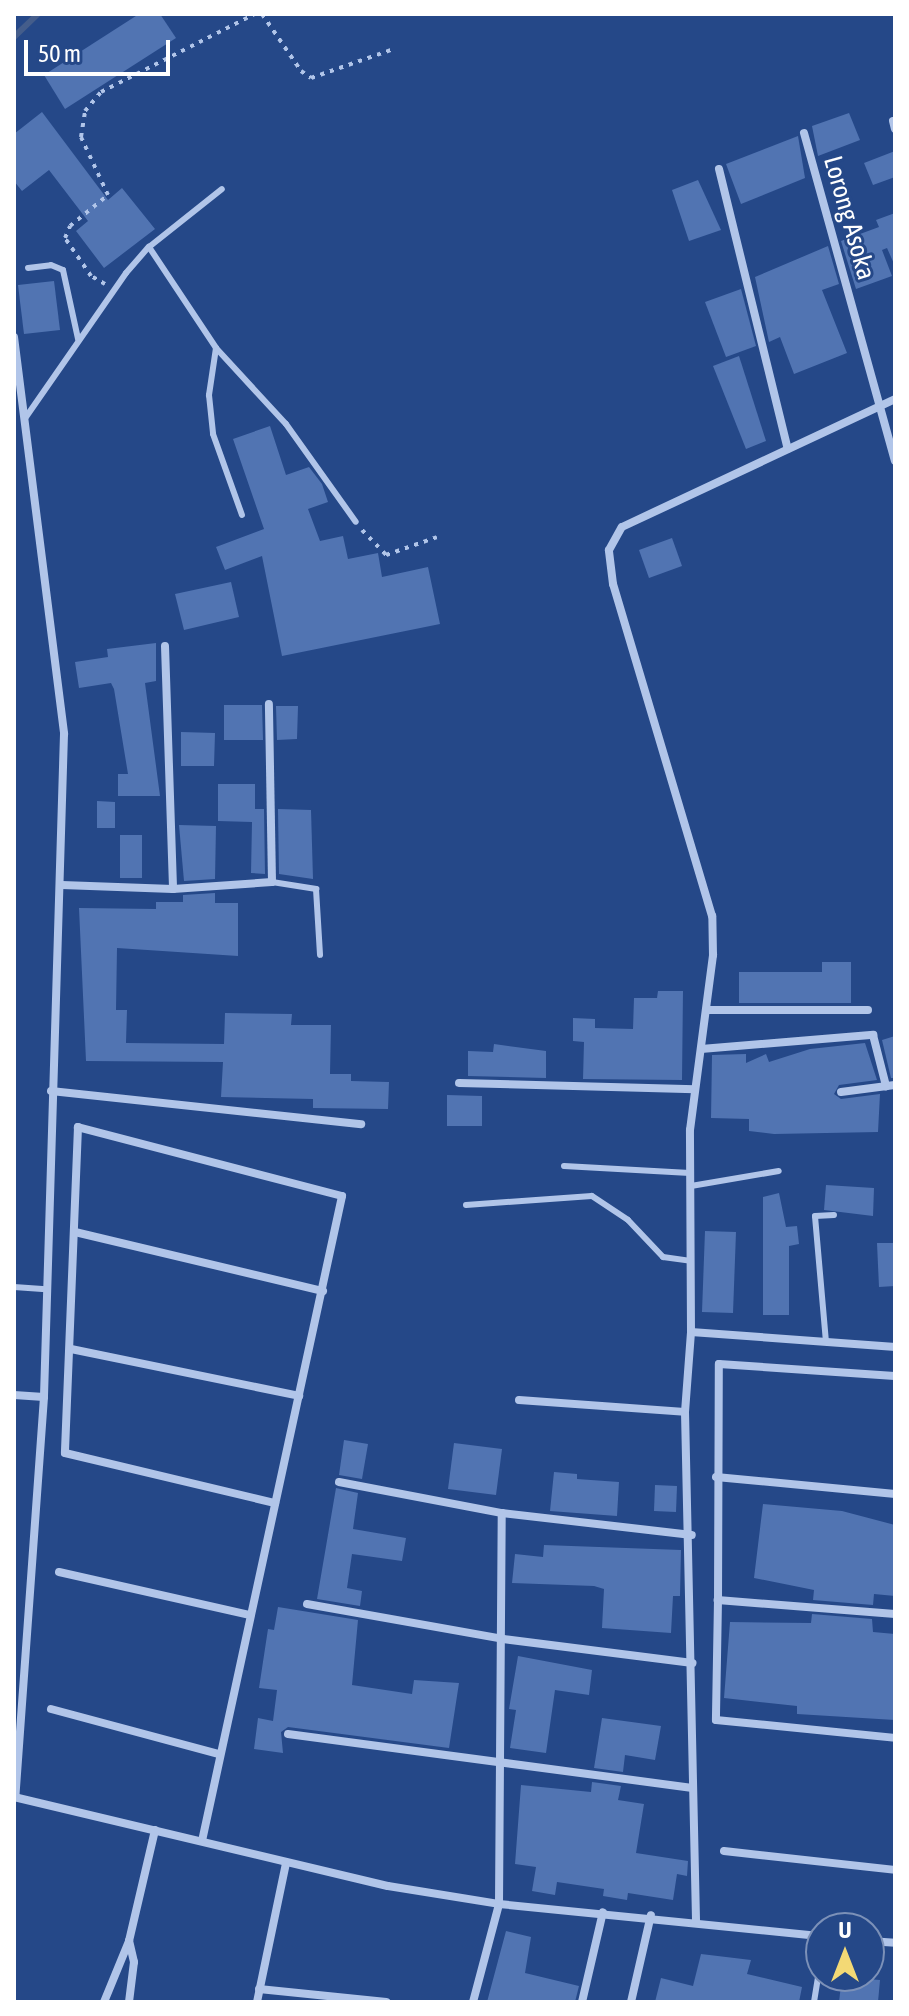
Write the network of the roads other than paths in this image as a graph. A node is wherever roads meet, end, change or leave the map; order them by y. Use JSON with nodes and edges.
{"nodes":[{"id":1,"x":804,"y":133,"type":"dead end"},
{"id":2,"x":719,"y":169,"type":"dead end"},
{"id":3,"x":222,"y":189,"type":"dead end"},
{"id":4,"x":149,"y":247,"type":"junction"},
{"id":5,"x":28,"y":268,"type":"dead end"},
{"id":6,"x":14,"y":337,"type":"edge"},
{"id":7,"x":78,"y":339,"type":"junction"},
{"id":8,"x":216,"y":348,"type":"junction"},
{"id":9,"x":895,"y":399,"type":"edge"},
{"id":10,"x":881,"y":406,"type":"junction"},
{"id":11,"x":26,"y":417,"type":"junction"},
{"id":12,"x":788,"y":449,"type":"junction"},
{"id":13,"x":895,"y":461,"type":"edge"},
{"id":14,"x":242,"y":515,"type":"dead end"},
{"id":15,"x":356,"y":522,"type":"road end"},
{"id":16,"x":165,"y":646,"type":"dead end"},
{"id":17,"x":269,"y":704,"type":"dead end"},
{"id":18,"x":272,"y":882,"type":"junction"},
{"id":19,"x":62,"y":885,"type":"junction"},
{"id":20,"x":173,"y":889,"type":"junction"},
{"id":21,"x":320,"y":955,"type":"dead end"},
{"id":22,"x":707,"y":1010,"type":"junction"},
{"id":23,"x":868,"y":1010,"type":"dead end"},
{"id":24,"x":701,"y":1049,"type":"junction"},
{"id":25,"x":459,"y":1083,"type":"dead end"},
{"id":26,"x":890,"y":1086,"type":"edge"},
{"id":27,"x":695,"y":1089,"type":"junction"},
{"id":28,"x":51,"y":1091,"type":"junction"},
{"id":29,"x":841,"y":1092,"type":"dead end"},
{"id":30,"x":361,"y":1124,"type":"dead end"},
{"id":31,"x":564,"y":1166,"type":"dead end"},
{"id":32,"x":779,"y":1171,"type":"dead end"},
{"id":33,"x":690,"y":1173,"type":"junction"},
{"id":34,"x":691,"y":1186,"type":"junction"},
{"id":35,"x":466,"y":1205,"type":"dead end"},
{"id":36,"x":834,"y":1215,"type":"dead end"},
{"id":37,"x":75,"y":1232,"type":"junction"},
{"id":38,"x":691,"y":1261,"type":"junction"},
{"id":39,"x":14,"y":1287,"type":"edge"},
{"id":40,"x":46,"y":1289,"type":"junction"},
{"id":41,"x":323,"y":1291,"type":"junction"},
{"id":42,"x":691,"y":1332,"type":"junction"},
{"id":43,"x":826,"y":1342,"type":"junction"},
{"id":44,"x":895,"y":1347,"type":"edge"},
{"id":45,"x":71,"y":1349,"type":"junction"},
{"id":46,"x":895,"y":1376,"type":"edge"},
{"id":47,"x":14,"y":1395,"type":"edge"},
{"id":48,"x":299,"y":1396,"type":"junction"},
{"id":49,"x":44,"y":1397,"type":"junction"},
{"id":50,"x":519,"y":1400,"type":"dead end"},
{"id":51,"x":685,"y":1412,"type":"junction"},
{"id":52,"x":716,"y":1477,"type":"junction"},
{"id":53,"x":339,"y":1482,"type":"dead end"},
{"id":54,"x":895,"y":1494,"type":"edge"},
{"id":55,"x":275,"y":1503,"type":"junction"},
{"id":56,"x":502,"y":1513,"type":"junction"},
{"id":57,"x":692,"y":1535,"type":"junction"},
{"id":58,"x":59,"y":1572,"type":"dead end"},
{"id":59,"x":718,"y":1600,"type":"junction"},
{"id":60,"x":307,"y":1604,"type":"dead end"},
{"id":61,"x":895,"y":1614,"type":"edge"},
{"id":62,"x":250,"y":1615,"type":"junction"},
{"id":63,"x":503,"y":1639,"type":"junction"},
{"id":64,"x":692,"y":1663,"type":"junction"},
{"id":65,"x":51,"y":1709,"type":"dead end"},
{"id":66,"x":288,"y":1734,"type":"dead end"},
{"id":67,"x":895,"y":1738,"type":"edge"},
{"id":68,"x":219,"y":1754,"type":"junction"},
{"id":69,"x":504,"y":1763,"type":"junction"},
{"id":70,"x":692,"y":1788,"type":"junction"},
{"id":71,"x":15,"y":1797,"type":"edge"},
{"id":72,"x":155,"y":1830,"type":"junction"},
{"id":73,"x":202,"y":1841,"type":"junction"},
{"id":74,"x":724,"y":1851,"type":"dead end"},
{"id":75,"x":286,"y":1863,"type":"junction"},
{"id":76,"x":895,"y":1870,"type":"edge"},
{"id":77,"x":499,"y":1904,"type":"junction"},
{"id":78,"x":603,"y":1912,"type":"junction"},
{"id":79,"x":651,"y":1915,"type":"junction"},
{"id":80,"x":696,"y":1920,"type":"junction"},
{"id":81,"x":805,"y":1934,"type":"edge"},
{"id":82,"x":129,"y":1941,"type":"junction"},
{"id":83,"x":259,"y":1989,"type":"junction"},
{"id":84,"x":104,"y":2002,"type":"edge"},
{"id":85,"x":129,"y":2002,"type":"edge"},
{"id":86,"x":257,"y":2002,"type":"edge"},
{"id":87,"x":386,"y":2002,"type":"edge"},
{"id":88,"x":473,"y":2002,"type":"edge"},
{"id":89,"x":582,"y":2002,"type":"edge"},
{"id":90,"x":631,"y":2002,"type":"edge"}],
"edges":[{"from":1,"to":10,"type":"street","name":"Lorong Asoka"},
{"from":2,"to":12,"type":"street"},
{"from":3,"to":4,"type":"lane"},
{"from":4,"to":7,"type":"lane"},
{"from":4,"to":8,"type":"lane"},
{"from":5,"to":7,"type":"lane"},
{"from":6,"to":11,"type":"street"},
{"from":7,"to":11,"type":"lane"},
{"from":8,"to":14,"type":"lane"},
{"from":8,"to":15,"type":"lane"},
{"from":9,"to":10,"type":"street"},
{"from":10,"to":12,"type":"street"},
{"from":10,"to":13,"type":"street","name":"Lorong Asoka"},
{"from":11,"to":19,"type":"street"},
{"from":12,"to":22,"type":"street"},
{"from":16,"to":20,"type":"street"},
{"from":17,"to":18,"type":"street"},
{"from":18,"to":20,"type":"street"},
{"from":18,"to":21,"type":"lane"},
{"from":19,"to":20,"type":"street"},
{"from":19,"to":28,"type":"street"},
{"from":22,"to":23,"type":"street"},
{"from":22,"to":24,"type":"street"},
{"from":24,"to":26,"type":"street"},
{"from":24,"to":27,"type":"street"},
{"from":25,"to":27,"type":"street"},
{"from":26,"to":29,"type":"street"},
{"from":27,"to":33,"type":"street"},
{"from":28,"to":30,"type":"street"},
{"from":28,"to":40,"type":"street"},
{"from":31,"to":33,"type":"lane"},
{"from":32,"to":34,"type":"lane"},
{"from":33,"to":34,"type":"street"},
{"from":34,"to":38,"type":"street"},
{"from":35,"to":38,"type":"lane"},
{"from":36,"to":43,"type":"lane"},
{"from":37,"to":41,"type":"street"},
{"from":37,"to":41,"type":"street"},
{"from":37,"to":45,"type":"street"},
{"from":38,"to":42,"type":"street"},
{"from":39,"to":40,"type":"lane"},
{"from":40,"to":49,"type":"street"},
{"from":41,"to":48,"type":"street"},
{"from":42,"to":43,"type":"street"},
{"from":42,"to":51,"type":"street"},
{"from":43,"to":44,"type":"street"},
{"from":45,"to":48,"type":"street"},
{"from":45,"to":55,"type":"street"},
{"from":46,"to":52,"type":"street"},
{"from":47,"to":49,"type":"street"},
{"from":48,"to":55,"type":"street"},
{"from":49,"to":71,"type":"street"},
{"from":50,"to":51,"type":"street"},
{"from":51,"to":57,"type":"street"},
{"from":52,"to":54,"type":"street"},
{"from":52,"to":59,"type":"street"},
{"from":53,"to":56,"type":"street"},
{"from":55,"to":62,"type":"street"},
{"from":56,"to":57,"type":"street"},
{"from":56,"to":63,"type":"street"},
{"from":57,"to":64,"type":"street"},
{"from":58,"to":62,"type":"street"},
{"from":59,"to":61,"type":"street"},
{"from":59,"to":67,"type":"street"},
{"from":60,"to":63,"type":"street"},
{"from":62,"to":68,"type":"street"},
{"from":63,"to":64,"type":"street"},
{"from":63,"to":69,"type":"street"},
{"from":64,"to":70,"type":"street"},
{"from":65,"to":68,"type":"street"},
{"from":66,"to":69,"type":"street"},
{"from":68,"to":73,"type":"street"},
{"from":69,"to":70,"type":"street"},
{"from":69,"to":77,"type":"street"},
{"from":70,"to":80,"type":"street"},
{"from":71,"to":72,"type":"street"},
{"from":72,"to":73,"type":"street"},
{"from":72,"to":82,"type":"street"},
{"from":73,"to":75,"type":"street"},
{"from":74,"to":76,"type":"street"},
{"from":75,"to":77,"type":"street"},
{"from":75,"to":83,"type":"street"},
{"from":77,"to":78,"type":"street"},
{"from":77,"to":88,"type":"street"},
{"from":78,"to":79,"type":"street"},
{"from":78,"to":89,"type":"street"},
{"from":79,"to":80,"type":"street"},
{"from":79,"to":90,"type":"street"},
{"from":80,"to":81,"type":"street"},
{"from":82,"to":84,"type":"street"},
{"from":82,"to":85,"type":"street"},
{"from":83,"to":86,"type":"street"},
{"from":83,"to":87,"type":"street"}]}
